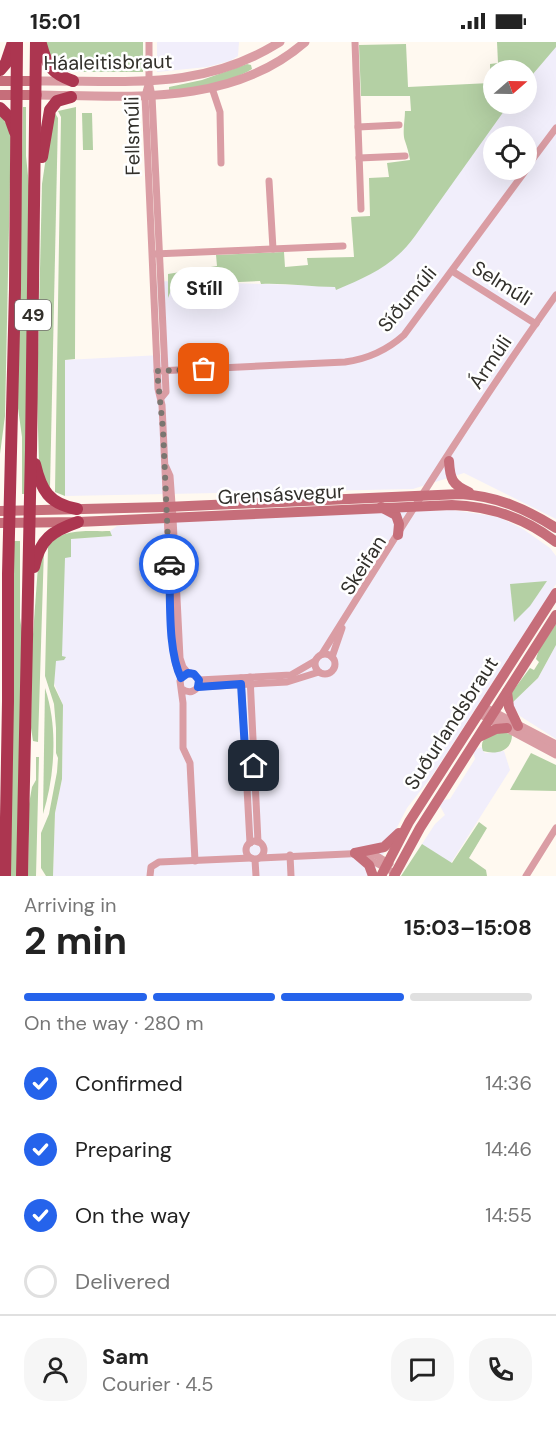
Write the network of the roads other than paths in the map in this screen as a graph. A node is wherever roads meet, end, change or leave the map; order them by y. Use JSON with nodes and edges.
{"nodes":[{"id":1,"x":15,"y":42,"type":"edge"},
{"id":2,"x":38,"y":42,"type":"edge"},
{"id":3,"x":149,"y":42,"type":"edge"},
{"id":4,"x":280,"y":42,"type":"edge"},
{"id":5,"x":305,"y":42,"type":"edge"},
{"id":6,"x":355,"y":42,"type":"edge"},
{"id":7,"x":0,"y":70,"type":"edge"},
{"id":8,"x":0,"y":81,"type":"edge"},
{"id":9,"x":18,"y":81,"type":"junction"},
{"id":10,"x":36,"y":81,"type":"junction"},
{"id":11,"x":73,"y":81,"type":"junction"},
{"id":12,"x":149,"y":81,"type":"junction"},
{"id":13,"x":212,"y":88,"type":"junction"},
{"id":14,"x":0,"y":95,"type":"edge"},
{"id":15,"x":18,"y":95,"type":"junction"},
{"id":16,"x":37,"y":96,"type":"junction"},
{"id":17,"x":148,"y":96,"type":"junction"},
{"id":18,"x":71,"y":97,"type":"junction"},
{"id":19,"x":0,"y":108,"type":"edge"},
{"id":20,"x":399,"y":125,"type":"dead end"},
{"id":21,"x":358,"y":127,"type":"junction"},
{"id":22,"x":556,"y":128,"type":"edge"},
{"id":23,"x":17,"y":138,"type":"junction"},
{"id":24,"x":537,"y":154,"type":"edge"},
{"id":25,"x":405,"y":156,"type":"dead end"},
{"id":26,"x":359,"y":158,"type":"junction"},
{"id":27,"x":221,"y":163,"type":"dead end"},
{"id":28,"x":268,"y":180,"type":"dead end"},
{"id":29,"x":518,"y":180,"type":"edge"},
{"id":30,"x":35,"y":181,"type":"junction"},
{"id":31,"x":361,"y":209,"type":"dead end"},
{"id":32,"x":343,"y":246,"type":"dead end"},
{"id":33,"x":273,"y":249,"type":"junction"},
{"id":34,"x":156,"y":253,"type":"junction"},
{"id":35,"x":452,"y":271,"type":"junction"},
{"id":36,"x":556,"y":296,"type":"edge"},
{"id":37,"x":536,"y":324,"type":"junction"},
{"id":38,"x":161,"y":371,"type":"junction"},
{"id":39,"x":454,"y":448,"type":"junction"},
{"id":40,"x":31,"y":450,"type":"junction"},
{"id":41,"x":11,"y":451,"type":"junction"},
{"id":42,"x":449,"y":461,"type":"junction"},
{"id":43,"x":0,"y":491,"type":"edge"},
{"id":44,"x":478,"y":496,"type":"junction"},
{"id":45,"x":423,"y":500,"type":"junction"},
{"id":46,"x":381,"y":507,"type":"junction"},
{"id":47,"x":170,"y":513,"type":"junction"},
{"id":48,"x":78,"y":516,"type":"junction"},
{"id":49,"x":5,"y":517,"type":"edge"},
{"id":50,"x":30,"y":517,"type":"junction"},
{"id":51,"x":398,"y":535,"type":"junction"},
{"id":52,"x":554,"y":538,"type":"edge"},
{"id":53,"x":0,"y":548,"type":"edge"},
{"id":54,"x":8,"y":574,"type":"junction"},
{"id":55,"x":556,"y":593,"type":"edge"},
{"id":56,"x":28,"y":595,"type":"junction"},
{"id":57,"x":556,"y":615,"type":"edge"},
{"id":58,"x":322,"y":654,"type":"junction"},
{"id":59,"x":332,"y":657,"type":"junction"},
{"id":60,"x":315,"y":661,"type":"junction"},
{"id":61,"x":319,"y":672,"type":"junction"},
{"id":62,"x":188,"y":673,"type":"junction"},
{"id":63,"x":300,"y":675,"type":"junction"},
{"id":64,"x":181,"y":678,"type":"junction"},
{"id":65,"x":241,"y":681,"type":"junction"},
{"id":66,"x":250,"y":681,"type":"junction"},
{"id":67,"x":198,"y":684,"type":"junction"},
{"id":68,"x":186,"y":691,"type":"junction"},
{"id":69,"x":507,"y":692,"type":"junction"},
{"id":70,"x":251,"y":706,"type":"junction"},
{"id":71,"x":242,"y":707,"type":"junction"},
{"id":72,"x":481,"y":710,"type":"junction"},
{"id":73,"x":492,"y":715,"type":"junction"},
{"id":74,"x":512,"y":727,"type":"junction"},
{"id":75,"x":477,"y":738,"type":"junction"},
{"id":76,"x":556,"y":746,"type":"edge"},
{"id":77,"x":556,"y":754,"type":"edge"},
{"id":78,"x":449,"y":759,"type":"junction"},
{"id":79,"x":250,"y":766,"type":"junction"},
{"id":80,"x":439,"y":798,"type":"junction"},
{"id":81,"x":409,"y":822,"type":"junction"},
{"id":82,"x":556,"y":828,"type":"edge"},
{"id":83,"x":251,"y":845,"type":"junction"},
{"id":84,"x":264,"y":848,"type":"junction"},
{"id":85,"x":356,"y":853,"type":"junction"},
{"id":86,"x":286,"y":856,"type":"junction"},
{"id":87,"x":223,"y":859,"type":"junction"},
{"id":88,"x":256,"y":859,"type":"junction"},
{"id":89,"x":195,"y":861,"type":"junction"},
{"id":90,"x":390,"y":871,"type":"edge"},
{"id":91,"x":5,"y":876,"type":"edge"},
{"id":92,"x":22,"y":876,"type":"edge"},
{"id":93,"x":150,"y":876,"type":"edge"},
{"id":94,"x":256,"y":876,"type":"edge"},
{"id":95,"x":291,"y":876,"type":"edge"},
{"id":96,"x":373,"y":876,"type":"edge"},
{"id":97,"x":526,"y":876,"type":"edge"}],
"edges":[{"from":1,"to":7,"type":"highway"},
{"from":1,"to":9,"type":"highway","number":"49"},
{"from":2,"to":10,"type":"highway","number":"49"},
{"from":2,"to":11,"type":"highway"},
{"from":3,"to":12,"type":"street","name":"Fellsmúli"},
{"from":4,"to":12,"type":"street","name":"Háaleitisbraut"},
{"from":5,"to":13,"type":"street","name":"Háaleitisbraut"},
{"from":6,"to":21,"type":"street"},
{"from":8,"to":9,"type":"main road","name":"Háaleitisbraut"},
{"from":9,"to":10,"type":"main road","name":"Háaleitisbraut"},
{"from":9,"to":15,"type":"highway","number":"49"},
{"from":10,"to":11,"type":"street","name":"Háaleitisbraut"},
{"from":10,"to":16,"type":"highway","number":"49"},
{"from":11,"to":12,"type":"street","name":"Háaleitisbraut"},
{"from":12,"to":17,"type":"street","name":"Fellsmúli"},
{"from":13,"to":17,"type":"street","name":"Háaleitisbraut"},
{"from":13,"to":27,"type":"street"},
{"from":14,"to":15,"type":"main road","name":"Háaleitisbraut"},
{"from":15,"to":16,"type":"main road","name":"Háaleitisbraut"},
{"from":15,"to":23,"type":"highway","number":"49"},
{"from":16,"to":18,"type":"street","name":"Háaleitisbraut"},
{"from":16,"to":30,"type":"highway","number":"49"},
{"from":17,"to":18,"type":"street","name":"Háaleitisbraut"},
{"from":17,"to":34,"type":"street","name":"Fellsmúli"},
{"from":18,"to":30,"type":"highway"},
{"from":19,"to":23,"type":"highway"},
{"from":20,"to":21,"type":"street"},
{"from":21,"to":26,"type":"street"},
{"from":22,"to":24,"type":"street","name":"Síðumúli"},
{"from":23,"to":41,"type":"highway","number":"49"},
{"from":25,"to":26,"type":"street"},
{"from":26,"to":31,"type":"street"},
{"from":28,"to":33,"type":"street"},
{"from":29,"to":35,"type":"street","name":"Síðumúli"},
{"from":30,"to":40,"type":"highway","number":"49"},
{"from":32,"to":33,"type":"street"},
{"from":33,"to":34,"type":"street"},
{"from":34,"to":38,"type":"street","name":"Fellsmúli"},
{"from":35,"to":37,"type":"street","name":"Selmúli"},
{"from":35,"to":38,"type":"street","name":"Síðumúli"},
{"from":36,"to":37,"type":"street","name":"Ármúli"},
{"from":37,"to":39,"type":"street","name":"Ármúli"},
{"from":38,"to":47,"type":"street","name":"Fellsmúli"},
{"from":39,"to":42,"type":"street","name":"Ármúli"},
{"from":39,"to":45,"type":"street","name":"Ármúli"},
{"from":40,"to":48,"type":"highway"},
{"from":40,"to":50,"type":"highway","number":"49"},
{"from":41,"to":43,"type":"highway"},
{"from":41,"to":49,"type":"highway","number":"49"},
{"from":42,"to":44,"type":"main road"},
{"from":42,"to":45,"type":"street","name":"Ármúli"},
{"from":44,"to":45,"type":"main road","name":"Grensásvegur"},
{"from":44,"to":52,"type":"main road","name":"Grensásvegur"},
{"from":45,"to":46,"type":"main road","name":"Grensásvegur"},
{"from":45,"to":47,"type":"main road","name":"Grensásvegur"},
{"from":45,"to":51,"type":"street","name":"Skeifan"},
{"from":45,"to":52,"type":"main road","name":"Grensásvegur"},
{"from":45,"to":59,"type":"street","name":"Skeifan"},
{"from":46,"to":47,"type":"main road","name":"Grensásvegur"},
{"from":46,"to":51,"type":"main road"},
{"from":47,"to":48,"type":"main road","name":"Grensásvegur"},
{"from":47,"to":62,"type":"street"},
{"from":47,"to":64,"type":"street"},
{"from":48,"to":50,"type":"main road","name":"Grensásvegur"},
{"from":48,"to":56,"type":"highway"},
{"from":49,"to":50,"type":"main road","name":"Grensásvegur"},
{"from":49,"to":54,"type":"highway","number":"49"},
{"from":50,"to":56,"type":"highway","number":"49"},
{"from":51,"to":58,"type":"street","name":"Skeifan"},
{"from":53,"to":54,"type":"highway"},
{"from":54,"to":91,"type":"highway","number":"49"},
{"from":55,"to":72,"type":"main road","name":"Suðurlandsbraut"},
{"from":56,"to":92,"type":"highway","number":"49"},
{"from":57,"to":69,"type":"main road","name":"Suðurlandsbraut"},
{"from":58,"to":59,"type":"street"},
{"from":58,"to":60,"type":"street","name":"Skeifan"},
{"from":59,"to":61,"type":"street","name":"Skeifan"},
{"from":60,"to":61,"type":"street"},
{"from":60,"to":63,"type":"street","name":"Skeifan"},
{"from":61,"to":63,"type":"street","name":"Skeifan"},
{"from":62,"to":64,"type":"street"},
{"from":62,"to":67,"type":"street"},
{"from":63,"to":66,"type":"street","name":"Skeifan"},
{"from":64,"to":68,"type":"street"},
{"from":65,"to":66,"type":"street","name":"Skeifan"},
{"from":65,"to":67,"type":"street","name":"Skeifan"},
{"from":65,"to":71,"type":"street"},
{"from":66,"to":70,"type":"street"},
{"from":67,"to":68,"type":"street","name":"Skeifan"},
{"from":68,"to":89,"type":"street"},
{"from":69,"to":73,"type":"main road","name":"Suðurlandsbraut"},
{"from":69,"to":74,"type":"main road"},
{"from":70,"to":71,"type":"street"},
{"from":70,"to":79,"type":"street"},
{"from":71,"to":79,"type":"street"},
{"from":72,"to":73,"type":"street"},
{"from":72,"to":78,"type":"main road","name":"Suðurlandsbraut"},
{"from":73,"to":74,"type":"street"},
{"from":73,"to":75,"type":"main road","name":"Suðurlandsbraut"},
{"from":74,"to":75,"type":"main road"},
{"from":74,"to":76,"type":"street"},
{"from":74,"to":77,"type":"street"},
{"from":75,"to":80,"type":"main road","name":"Suðurlandsbraut"},
{"from":78,"to":80,"type":"main road"},
{"from":78,"to":81,"type":"main road","name":"Suðurlandsbraut"},
{"from":79,"to":83,"type":"street"},
{"from":80,"to":90,"type":"main road","name":"Suðurlandsbraut"},
{"from":81,"to":85,"type":"main road"},
{"from":81,"to":90,"type":"main road","name":"Suðurlandsbraut"},
{"from":82,"to":97,"type":"street"},
{"from":83,"to":84,"type":"street"},
{"from":83,"to":87,"type":"street"},
{"from":83,"to":88,"type":"street"},
{"from":84,"to":86,"type":"street"},
{"from":84,"to":88,"type":"street"},
{"from":85,"to":86,"type":"street"},
{"from":85,"to":90,"type":"street"},
{"from":85,"to":96,"type":"main road"},
{"from":86,"to":88,"type":"street"},
{"from":86,"to":95,"type":"street"},
{"from":87,"to":88,"type":"street"},
{"from":87,"to":89,"type":"street"},
{"from":88,"to":94,"type":"street"},
{"from":89,"to":93,"type":"street"}]}
